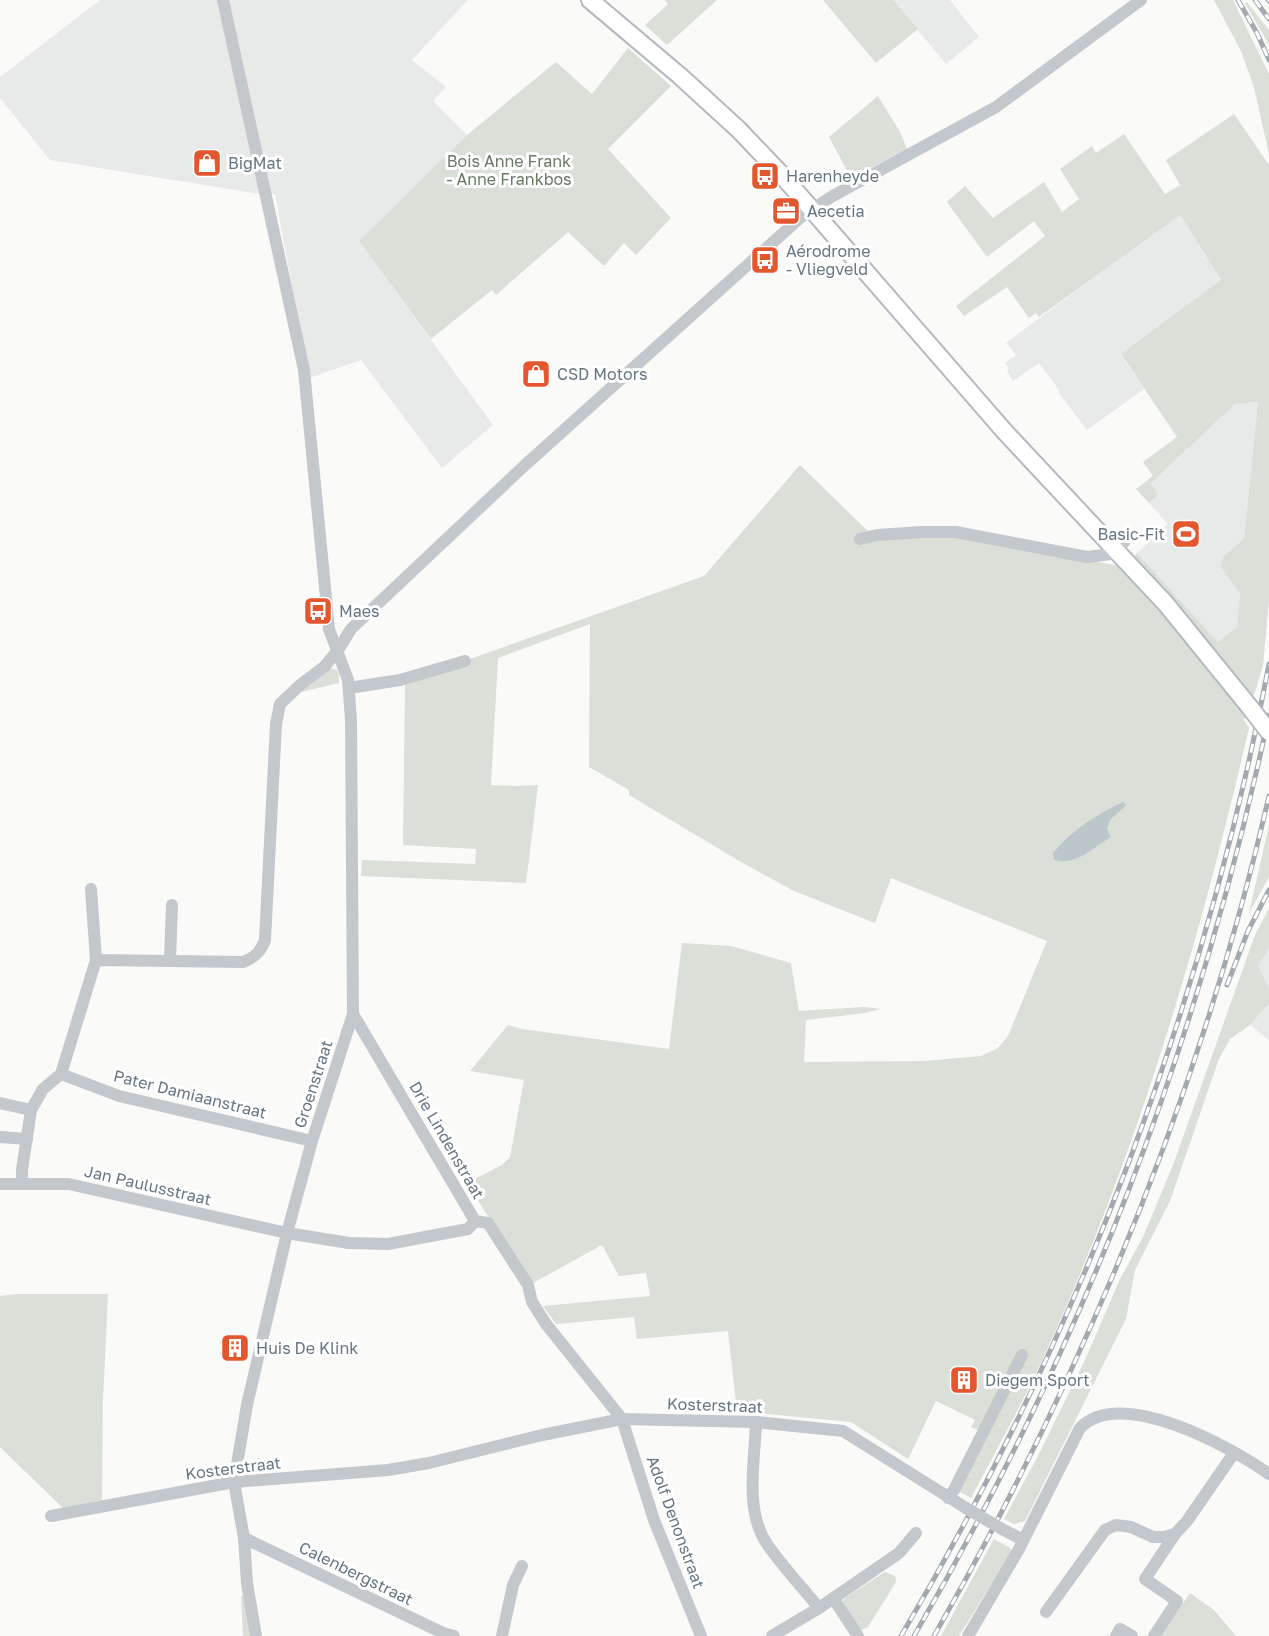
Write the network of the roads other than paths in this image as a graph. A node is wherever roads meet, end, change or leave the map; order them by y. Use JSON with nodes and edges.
{"nodes":[{"id":1,"x":223,"y":0,"type":"edge"},
{"id":2,"x":590,"y":0,"type":"edge"},
{"id":3,"x":1141,"y":0,"type":"edge"},
{"id":4,"x":813,"y":209,"type":"junction"},
{"id":5,"x":860,"y":539,"type":"dead end"},
{"id":6,"x":1121,"y":546,"type":"junction"},
{"id":7,"x":339,"y":650,"type":"junction"},
{"id":8,"x":465,"y":661,"type":"dead end"},
{"id":9,"x":349,"y":688,"type":"junction"},
{"id":10,"x":1269,"y":732,"type":"edge"},
{"id":11,"x":91,"y":889,"type":"dead end"},
{"id":12,"x":172,"y":905,"type":"dead end"},
{"id":13,"x":96,"y":960,"type":"junction"},
{"id":14,"x":170,"y":960,"type":"junction"},
{"id":15,"x":353,"y":1014,"type":"junction"},
{"id":16,"x":61,"y":1074,"type":"junction"},
{"id":17,"x":0,"y":1103,"type":"edge"},
{"id":18,"x":31,"y":1110,"type":"junction"},
{"id":19,"x":0,"y":1137,"type":"edge"},
{"id":20,"x":27,"y":1139,"type":"junction"},
{"id":21,"x":312,"y":1141,"type":"junction"},
{"id":22,"x":0,"y":1184,"type":"edge"},
{"id":23,"x":22,"y":1184,"type":"junction"},
{"id":24,"x":475,"y":1221,"type":"junction"},
{"id":25,"x":287,"y":1233,"type":"junction"},
{"id":26,"x":1022,"y":1355,"type":"dead end"},
{"id":27,"x":622,"y":1419,"type":"junction"},
{"id":28,"x":756,"y":1422,"type":"junction"},
{"id":29,"x":1234,"y":1453,"type":"junction"},
{"id":30,"x":1269,"y":1474,"type":"edge"},
{"id":31,"x":234,"y":1482,"type":"junction"},
{"id":32,"x":948,"y":1498,"type":"junction"},
{"id":33,"x":51,"y":1516,"type":"dead end"},
{"id":34,"x":916,"y":1533,"type":"dead end"},
{"id":35,"x":1175,"y":1534,"type":"junction"},
{"id":36,"x":244,"y":1538,"type":"junction"},
{"id":37,"x":1023,"y":1540,"type":"junction"},
{"id":38,"x":522,"y":1566,"type":"dead end"},
{"id":39,"x":833,"y":1599,"type":"junction"},
{"id":40,"x":819,"y":1608,"type":"junction"},
{"id":41,"x":1046,"y":1612,"type":"dead end"},
{"id":42,"x":256,"y":1636,"type":"edge"},
{"id":43,"x":454,"y":1636,"type":"edge"},
{"id":44,"x":502,"y":1636,"type":"edge"},
{"id":45,"x":701,"y":1636,"type":"edge"},
{"id":46,"x":772,"y":1636,"type":"edge"},
{"id":47,"x":858,"y":1636,"type":"edge"},
{"id":48,"x":968,"y":1636,"type":"edge"},
{"id":49,"x":1116,"y":1636,"type":"edge"},
{"id":50,"x":1132,"y":1636,"type":"edge"},
{"id":51,"x":1154,"y":1636,"type":"edge"}],
"edges":[{"from":1,"to":7,"type":"street","name":"Groenstraat"},
{"from":2,"to":4,"type":"main road"},
{"from":3,"to":4,"type":"street"},
{"from":4,"to":6,"type":"main road"},
{"from":4,"to":7,"type":"street"},
{"from":5,"to":6,"type":"street"},
{"from":6,"to":10,"type":"main road","bridge":true},
{"from":7,"to":9,"type":"street","name":"Groenstraat"},
{"from":7,"to":14,"type":"street"},
{"from":8,"to":9,"type":"street"},
{"from":9,"to":15,"type":"street","name":"Groenstraat"},
{"from":11,"to":13,"type":"street"},
{"from":12,"to":14,"type":"street"},
{"from":13,"to":14,"type":"street"},
{"from":13,"to":16,"type":"street"},
{"from":15,"to":21,"type":"street","name":"Groenstraat"},
{"from":15,"to":24,"type":"street","name":"Drie Lindenstraat"},
{"from":16,"to":18,"type":"street"},
{"from":16,"to":21,"type":"street","name":"Pater Damiaanstraat"},
{"from":17,"to":18,"type":"street"},
{"from":18,"to":20,"type":"street"},
{"from":19,"to":20,"type":"street"},
{"from":20,"to":23,"type":"street"},
{"from":21,"to":25,"type":"street","name":"Groenstraat"},
{"from":22,"to":23,"type":"street","name":"Jan Paulusstraat"},
{"from":23,"to":25,"type":"street","name":"Jan Paulusstraat"},
{"from":24,"to":25,"type":"street","name":"Jan Paulusstraat"},
{"from":24,"to":27,"type":"street","name":"Drie Lindenstraat"},
{"from":25,"to":31,"type":"street","name":"Groenstraat"},
{"from":26,"to":32,"type":"street"},
{"from":27,"to":28,"type":"street","name":"Kosterstraat"},
{"from":27,"to":31,"type":"street","name":"Kosterstraat"},
{"from":27,"to":45,"type":"street","name":"Adolf Denonstraat"},
{"from":28,"to":32,"type":"street","name":"Kosterstraat"},
{"from":28,"to":40,"type":"street"},
{"from":29,"to":30,"type":"street"},
{"from":29,"to":35,"type":"street"},
{"from":29,"to":37,"type":"street"},
{"from":31,"to":33,"type":"street","name":"Kosterstraat"},
{"from":31,"to":36,"type":"street","name":"Groenstraat"},
{"from":32,"to":37,"type":"street","name":"Kosterstraat","bridge":true},
{"from":34,"to":39,"type":"street"},
{"from":35,"to":41,"type":"street"},
{"from":35,"to":51,"type":"street"},
{"from":36,"to":42,"type":"street","name":"Groenstraat"},
{"from":36,"to":43,"type":"street","name":"Calenbergstraat"},
{"from":37,"to":48,"type":"street"},
{"from":38,"to":44,"type":"street"},
{"from":39,"to":40,"type":"street"},
{"from":39,"to":47,"type":"street"},
{"from":40,"to":46,"type":"street"},
{"from":49,"to":50,"type":"street"}]}
